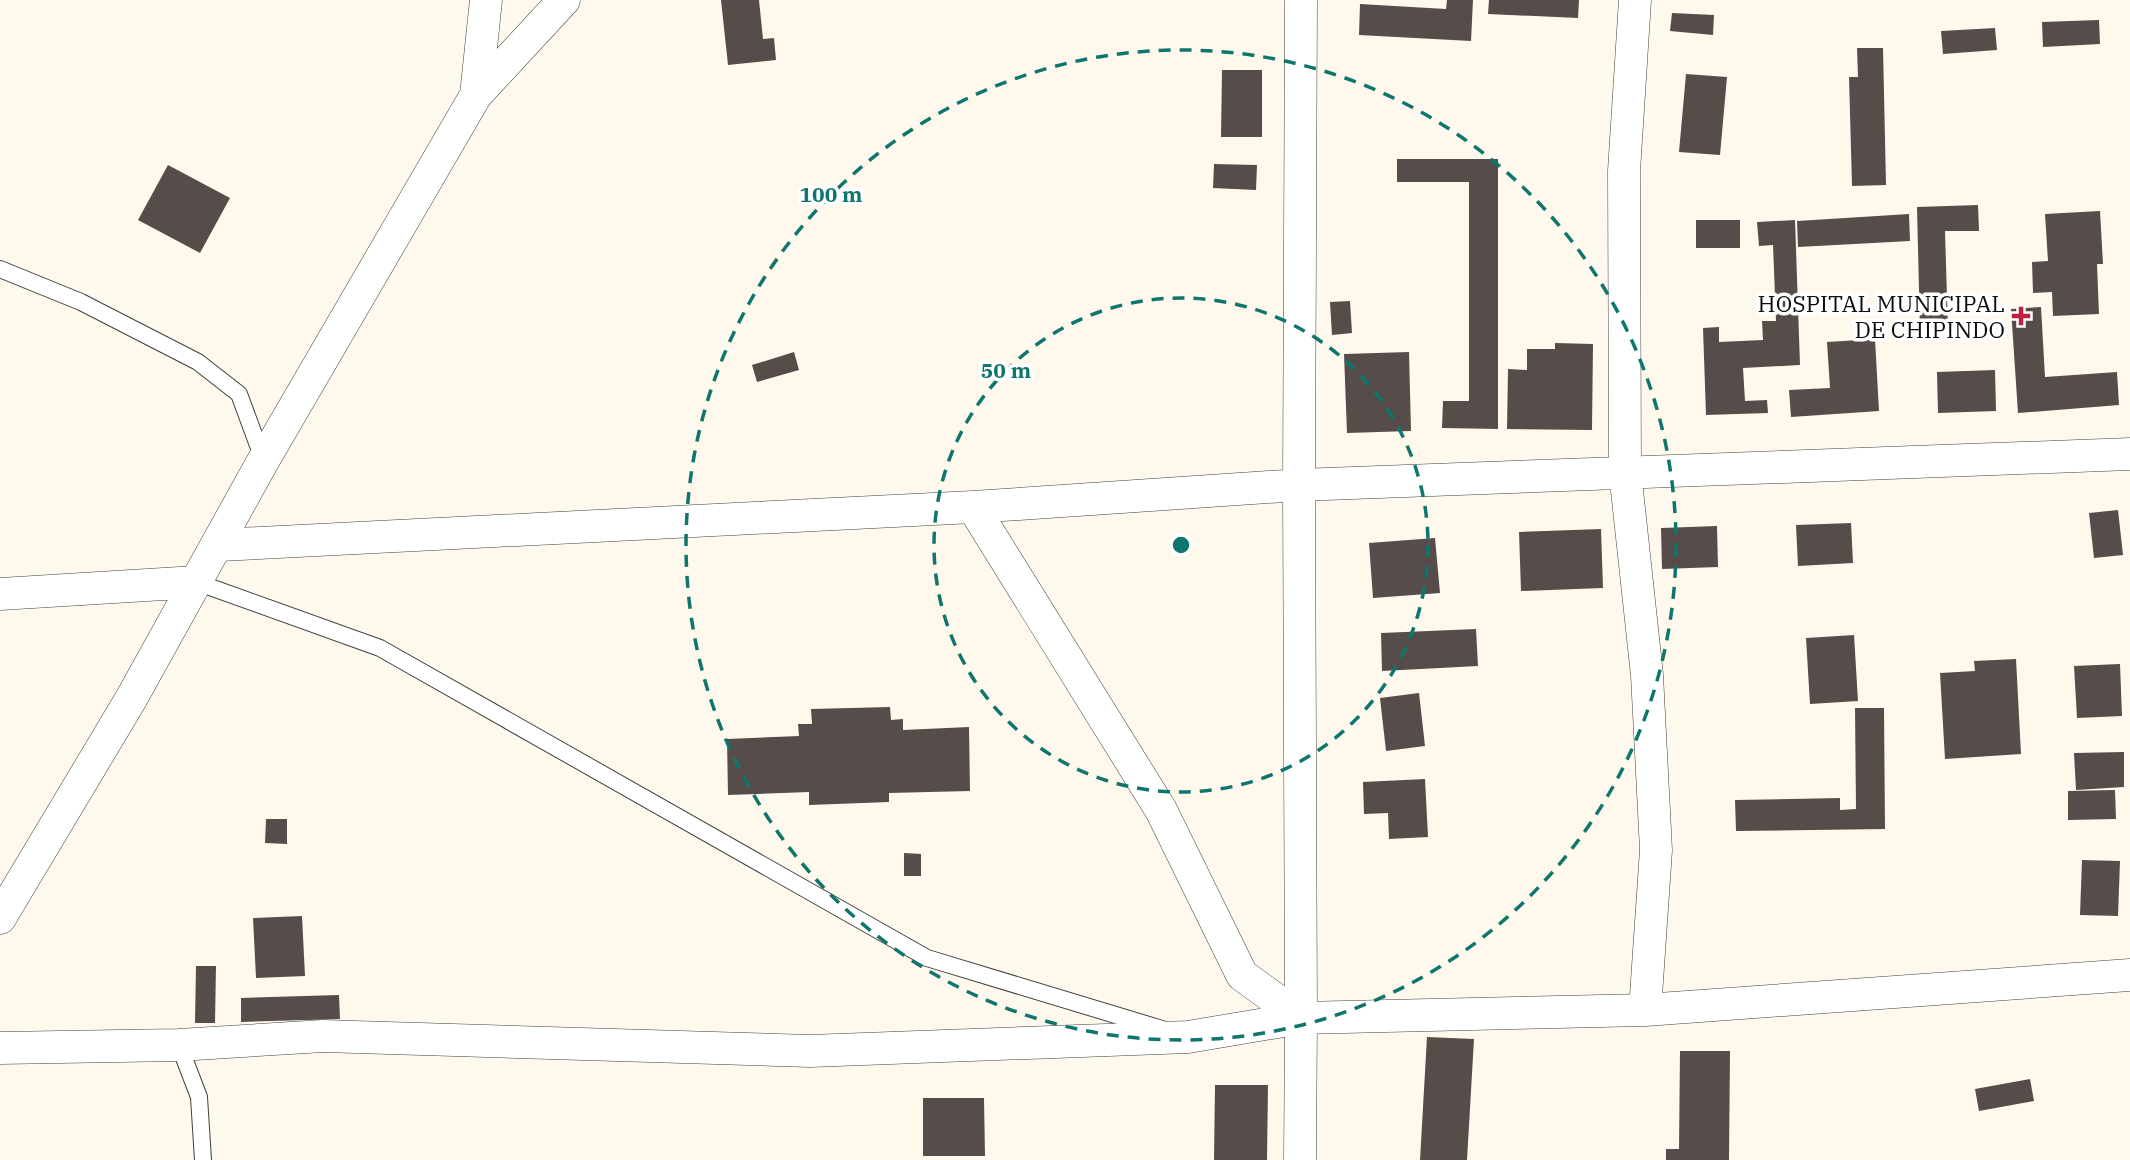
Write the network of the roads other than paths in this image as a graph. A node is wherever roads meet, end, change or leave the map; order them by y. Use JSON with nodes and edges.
{"nodes":[{"id":1,"x":486,"y":0,"type":"edge"},
{"id":2,"x":564,"y":0,"type":"edge"},
{"id":3,"x":1301,"y":0,"type":"edge"},
{"id":4,"x":1635,"y":0,"type":"edge"},
{"id":5,"x":476,"y":95,"type":"junction"},
{"id":6,"x":0,"y":269,"type":"edge"},
{"id":7,"x":2130,"y":454,"type":"edge"},
{"id":8,"x":264,"y":461,"type":"junction"},
{"id":9,"x":1625,"y":472,"type":"junction"},
{"id":10,"x":1299,"y":485,"type":"junction"},
{"id":11,"x":973,"y":507,"type":"junction"},
{"id":12,"x":219,"y":545,"type":"junction"},
{"id":13,"x":196,"y":582,"type":"junction"},
{"id":14,"x":0,"y":594,"type":"edge"},
{"id":15,"x":0,"y":918,"type":"edge"},
{"id":16,"x":2130,"y":975,"type":"edge"},
{"id":17,"x":1644,"y":1010,"type":"junction"},
{"id":18,"x":1301,"y":1018,"type":"junction"},
{"id":19,"x":1188,"y":1037,"type":"junction"},
{"id":20,"x":179,"y":1045,"type":"junction"},
{"id":21,"x":0,"y":1048,"type":"edge"},
{"id":22,"x":203,"y":1160,"type":"edge"},
{"id":23,"x":1300,"y":1160,"type":"edge"}],
"edges":[{"from":1,"to":5,"type":"street"},
{"from":2,"to":5,"type":"street"},
{"from":3,"to":10,"type":"street"},
{"from":4,"to":9,"type":"street"},
{"from":5,"to":8,"type":"street"},
{"from":6,"to":8,"type":"lane"},
{"from":7,"to":9,"type":"street"},
{"from":8,"to":12,"type":"street"},
{"from":9,"to":10,"type":"street"},
{"from":9,"to":17,"type":"street"},
{"from":10,"to":11,"type":"street"},
{"from":10,"to":18,"type":"street"},
{"from":11,"to":12,"type":"street"},
{"from":11,"to":18,"type":"street"},
{"from":12,"to":13,"type":"street"},
{"from":13,"to":14,"type":"street"},
{"from":13,"to":15,"type":"street"},
{"from":13,"to":19,"type":"lane"},
{"from":16,"to":17,"type":"street"},
{"from":17,"to":18,"type":"street"},
{"from":18,"to":19,"type":"street"},
{"from":18,"to":23,"type":"street"},
{"from":19,"to":20,"type":"street"},
{"from":20,"to":21,"type":"street"},
{"from":20,"to":22,"type":"lane"}]}
